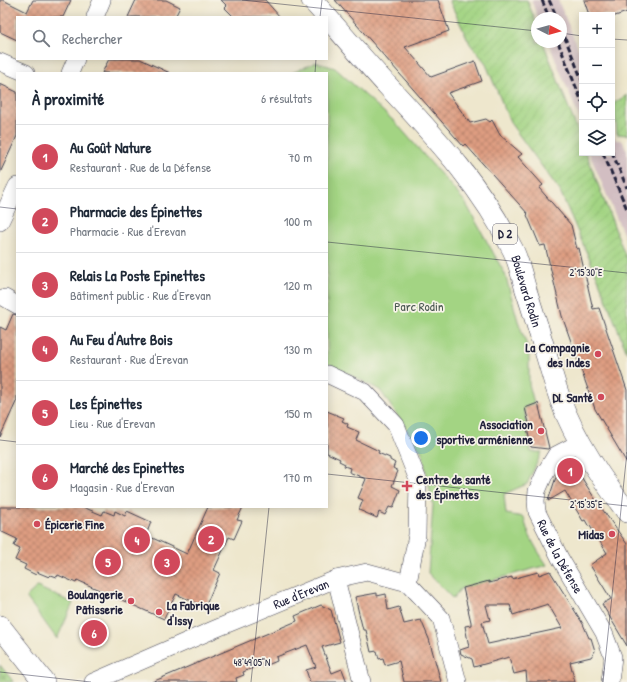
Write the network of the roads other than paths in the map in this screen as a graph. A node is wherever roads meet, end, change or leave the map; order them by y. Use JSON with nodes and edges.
{"nodes":[{"id":1,"x":102,"y":0,"type":"edge"},
{"id":2,"x":312,"y":0,"type":"edge"},
{"id":3,"x":95,"y":16,"type":"edge"},
{"id":4,"x":326,"y":16,"type":"edge"},
{"id":5,"x":328,"y":18,"type":"edge"},
{"id":6,"x":76,"y":60,"type":"edge"},
{"id":7,"x":0,"y":62,"type":"edge"},
{"id":8,"x":24,"y":72,"type":"edge"},
{"id":9,"x":70,"y":72,"type":"edge"},
{"id":10,"x":16,"y":188,"type":"edge"},
{"id":11,"x":0,"y":222,"type":"edge"},
{"id":12,"x":328,"y":374,"type":"edge"},
{"id":13,"x":580,"y":442,"type":"junction"},
{"id":14,"x":627,"y":512,"type":"edge"},
{"id":15,"x":336,"y":579,"type":"junction"},
{"id":16,"x":408,"y":583,"type":"junction"},
{"id":17,"x":0,"y":626,"type":"edge"},
{"id":18,"x":44,"y":682,"type":"edge"},
{"id":19,"x":93,"y":682,"type":"edge"},
{"id":20,"x":362,"y":682,"type":"edge"},
{"id":21,"x":458,"y":682,"type":"edge"},
{"id":22,"x":610,"y":682,"type":"edge"}],
"edges":[{"from":1,"to":3,"type":"street"},
{"from":2,"to":4,"type":"main road","name":"Boulevard Rodin","number":"D 2"},
{"from":5,"to":13,"type":"main road","name":"Boulevard Rodin","number":"D 2"},
{"from":6,"to":9,"type":"street"},
{"from":7,"to":8,"type":"street"},
{"from":10,"to":11,"type":"street"},
{"from":12,"to":16,"type":"street"},
{"from":13,"to":14,"type":"main road","name":"Boulevard Rodin","number":"D 2"},
{"from":13,"to":22,"type":"street","name":"Rue de la Défense"},
{"from":15,"to":16,"type":"street","name":"Rue d'Erevan"},
{"from":15,"to":19,"type":"street","name":"Rue d'Erevan"},
{"from":15,"to":20,"type":"street"},
{"from":16,"to":21,"type":"street"},
{"from":17,"to":18,"type":"main road"}]}
